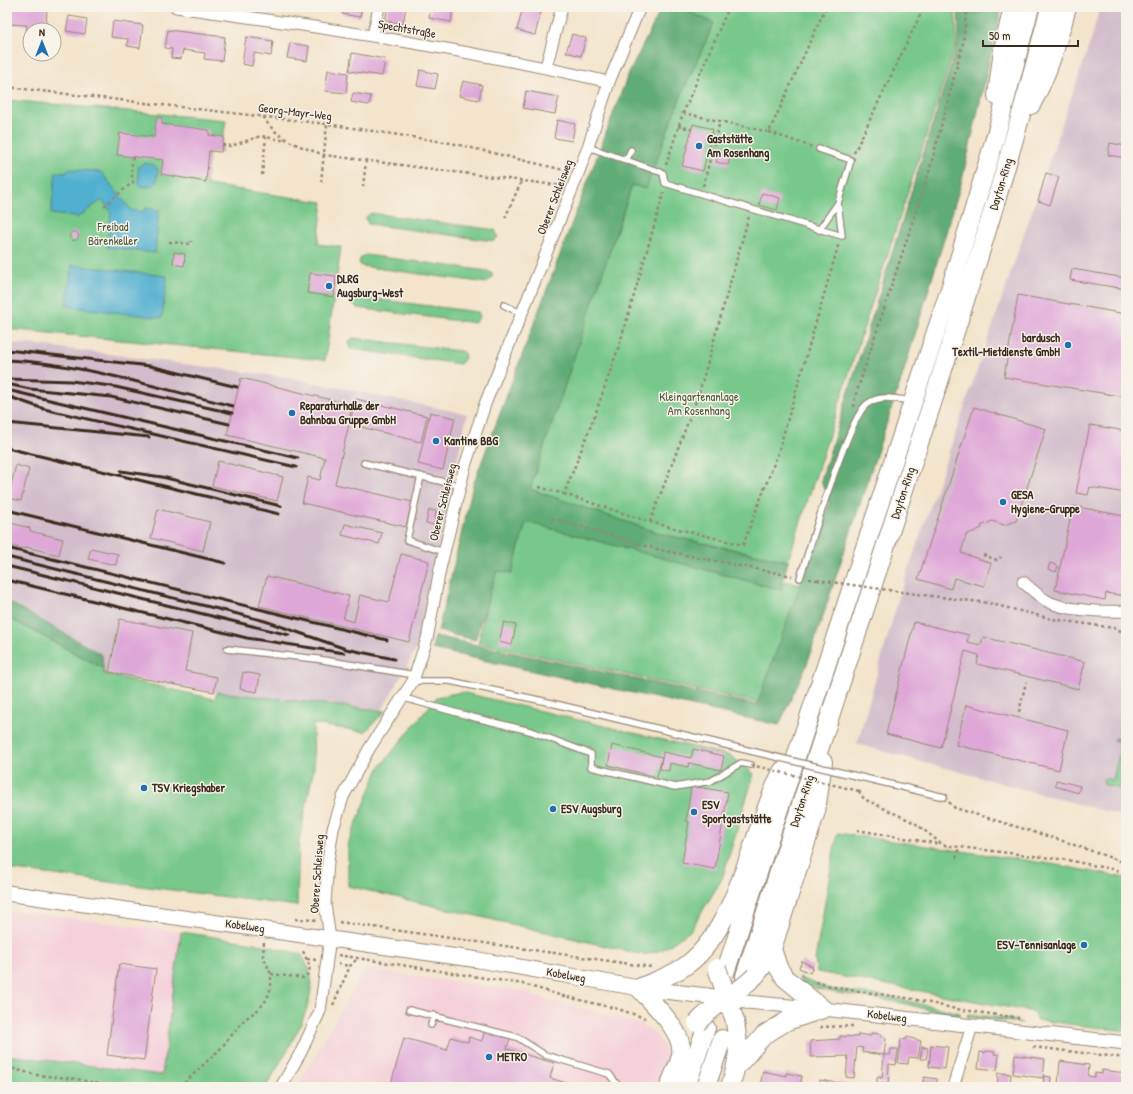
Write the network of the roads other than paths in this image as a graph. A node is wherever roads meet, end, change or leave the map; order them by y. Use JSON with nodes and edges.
{"nodes":[{"id":1,"x":176,"y":7,"type":"edge"},
{"id":2,"x":379,"y":7,"type":"edge"},
{"id":3,"x":562,"y":7,"type":"edge"},
{"id":4,"x":640,"y":7,"type":"edge"},
{"id":5,"x":1013,"y":7,"type":"edge"},
{"id":6,"x":1030,"y":7,"type":"edge"},
{"id":7,"x":1050,"y":7,"type":"edge"},
{"id":8,"x":1067,"y":7,"type":"edge"},
{"id":9,"x":209,"y":9,"type":"edge"},
{"id":10,"x":373,"y":36,"type":"junction"},
{"id":11,"x":546,"y":67,"type":"junction"},
{"id":12,"x":609,"y":82,"type":"junction"},
{"id":13,"x":1016,"y":130,"type":"junction"},
{"id":14,"x":996,"y":135,"type":"junction"},
{"id":15,"x":588,"y":147,"type":"junction"},
{"id":16,"x":819,"y":149,"type":"road end"},
{"id":17,"x":631,"y":150,"type":"dead end"},
{"id":18,"x":626,"y":161,"type":"junction"},
{"id":19,"x":838,"y":203,"type":"junction"},
{"id":20,"x":819,"y":230,"type":"junction"},
{"id":21,"x":504,"y":305,"type":"dead end"},
{"id":22,"x":523,"y":314,"type":"junction"},
{"id":23,"x":914,"y":402,"type":"junction"},
{"id":24,"x":364,"y":463,"type":"dead end"},
{"id":25,"x":421,"y":476,"type":"junction"},
{"id":26,"x":460,"y":486,"type":"junction"},
{"id":27,"x":444,"y":552,"type":"junction"},
{"id":28,"x":800,"y":578,"type":"road end"},
{"id":29,"x":1023,"y":582,"type":"dead end"},
{"id":30,"x":1126,"y":611,"type":"edge"},
{"id":31,"x":227,"y":648,"type":"dead end"},
{"id":32,"x":414,"y":678,"type":"junction"},
{"id":33,"x":404,"y":698,"type":"junction"},
{"id":34,"x":825,"y":732,"type":"junction"},
{"id":35,"x":804,"y":735,"type":"junction"},
{"id":36,"x":751,"y":765,"type":"road end"},
{"id":37,"x":944,"y":797,"type":"road end"},
{"id":38,"x":7,"y":893,"type":"edge"},
{"id":39,"x":714,"y":937,"type":"junction"},
{"id":40,"x":330,"y":938,"type":"junction"},
{"id":41,"x":772,"y":949,"type":"junction"},
{"id":42,"x":721,"y":970,"type":"junction"},
{"id":43,"x":750,"y":976,"type":"junction"},
{"id":44,"x":639,"y":988,"type":"junction"},
{"id":45,"x":727,"y":999,"type":"junction"},
{"id":46,"x":823,"y":1009,"type":"junction"},
{"id":47,"x":409,"y":1010,"type":"dead end"},
{"id":48,"x":434,"y":1015,"type":"junction"},
{"id":49,"x":431,"y":1025,"type":"dead end"},
{"id":50,"x":702,"y":1026,"type":"junction"},
{"id":51,"x":972,"y":1026,"type":"junction"},
{"id":52,"x":729,"y":1034,"type":"junction"},
{"id":53,"x":1126,"y":1043,"type":"edge"},
{"id":54,"x":681,"y":1054,"type":"junction"},
{"id":55,"x":737,"y":1066,"type":"junction"},
{"id":56,"x":281,"y":1087,"type":"edge"},
{"id":57,"x":619,"y":1087,"type":"edge"},
{"id":58,"x":669,"y":1087,"type":"edge"},
{"id":59,"x":686,"y":1087,"type":"edge"},
{"id":60,"x":706,"y":1087,"type":"edge"},
{"id":61,"x":730,"y":1087,"type":"edge"},
{"id":62,"x":953,"y":1087,"type":"edge"}],
"edges":[{"from":1,"to":9,"type":"street","name":"Spechtstraße"},
{"from":2,"to":10,"type":"street"},
{"from":3,"to":11,"type":"street"},
{"from":4,"to":12,"type":"street","name":"Oberer Schleisweg"},
{"from":5,"to":14,"type":"highway"},
{"from":6,"to":14,"type":"highway","name":"Dayton-Ring"},
{"from":7,"to":13,"type":"highway","name":"Dayton-Ring"},
{"from":8,"to":13,"type":"highway"},
{"from":9,"to":10,"type":"street","name":"Spechtstraße"},
{"from":10,"to":11,"type":"street","name":"Spechtstraße"},
{"from":11,"to":12,"type":"street","name":"Spechtstraße"},
{"from":12,"to":15,"type":"street","name":"Oberer Schleisweg"},
{"from":13,"to":34,"type":"highway","name":"Dayton-Ring"},
{"from":14,"to":23,"type":"highway","name":"Dayton-Ring"},
{"from":15,"to":18,"type":"lane"},
{"from":15,"to":22,"type":"street","name":"Oberer Schleisweg"},
{"from":16,"to":19,"type":"lane"},
{"from":17,"to":18,"type":"lane"},
{"from":18,"to":20,"type":"lane"},
{"from":19,"to":20,"type":"lane"},
{"from":19,"to":20,"type":"lane"},
{"from":21,"to":22,"type":"lane"},
{"from":22,"to":26,"type":"street","name":"Oberer Schleisweg"},
{"from":23,"to":28,"type":"lane"},
{"from":23,"to":35,"type":"highway","name":"Dayton-Ring"},
{"from":24,"to":25,"type":"lane"},
{"from":25,"to":26,"type":"lane"},
{"from":25,"to":27,"type":"lane"},
{"from":26,"to":27,"type":"street","name":"Oberer Schleisweg"},
{"from":27,"to":32,"type":"street","name":"Oberer Schleisweg"},
{"from":29,"to":30,"type":"street"},
{"from":31,"to":32,"type":"lane"},
{"from":32,"to":33,"type":"street","name":"Oberer Schleisweg"},
{"from":32,"to":37,"type":"lane","bridge":true},
{"from":33,"to":36,"type":"lane"},
{"from":33,"to":40,"type":"street","name":"Oberer Schleisweg"},
{"from":34,"to":41,"type":"highway"},
{"from":34,"to":43,"type":"highway","name":"Dayton-Ring"},
{"from":35,"to":39,"type":"highway"},
{"from":35,"to":42,"type":"highway","name":"Dayton-Ring"},
{"from":38,"to":40,"type":"main road","name":"Kobelweg"},
{"from":39,"to":42,"type":"highway"},
{"from":39,"to":44,"type":"highway"},
{"from":40,"to":44,"type":"main road","name":"Kobelweg"},
{"from":40,"to":56,"type":"street","name":"Oberer Schleisweg"},
{"from":41,"to":43,"type":"highway"},
{"from":41,"to":46,"type":"highway"},
{"from":42,"to":45,"type":"highway","bridge":true},
{"from":43,"to":45,"type":"highway","bridge":true},
{"from":44,"to":45,"type":"main road","name":"Kobelweg","bridge":true},
{"from":44,"to":54,"type":"highway"},
{"from":45,"to":46,"type":"street","name":"Kobelweg","bridge":true},
{"from":45,"to":50,"type":"highway","bridge":true},
{"from":45,"to":52,"type":"highway","bridge":true},
{"from":46,"to":51,"type":"street","name":"Kobelweg"},
{"from":46,"to":55,"type":"highway"},
{"from":47,"to":48,"type":"lane"},
{"from":48,"to":49,"type":"lane"},
{"from":48,"to":57,"type":"lane"},
{"from":50,"to":54,"type":"highway"},
{"from":50,"to":59,"type":"highway"},
{"from":51,"to":53,"type":"street","name":"Kobelweg"},
{"from":51,"to":62,"type":"street"},
{"from":52,"to":55,"type":"highway"},
{"from":52,"to":60,"type":"highway"},
{"from":54,"to":58,"type":"highway"},
{"from":55,"to":61,"type":"highway"}]}
